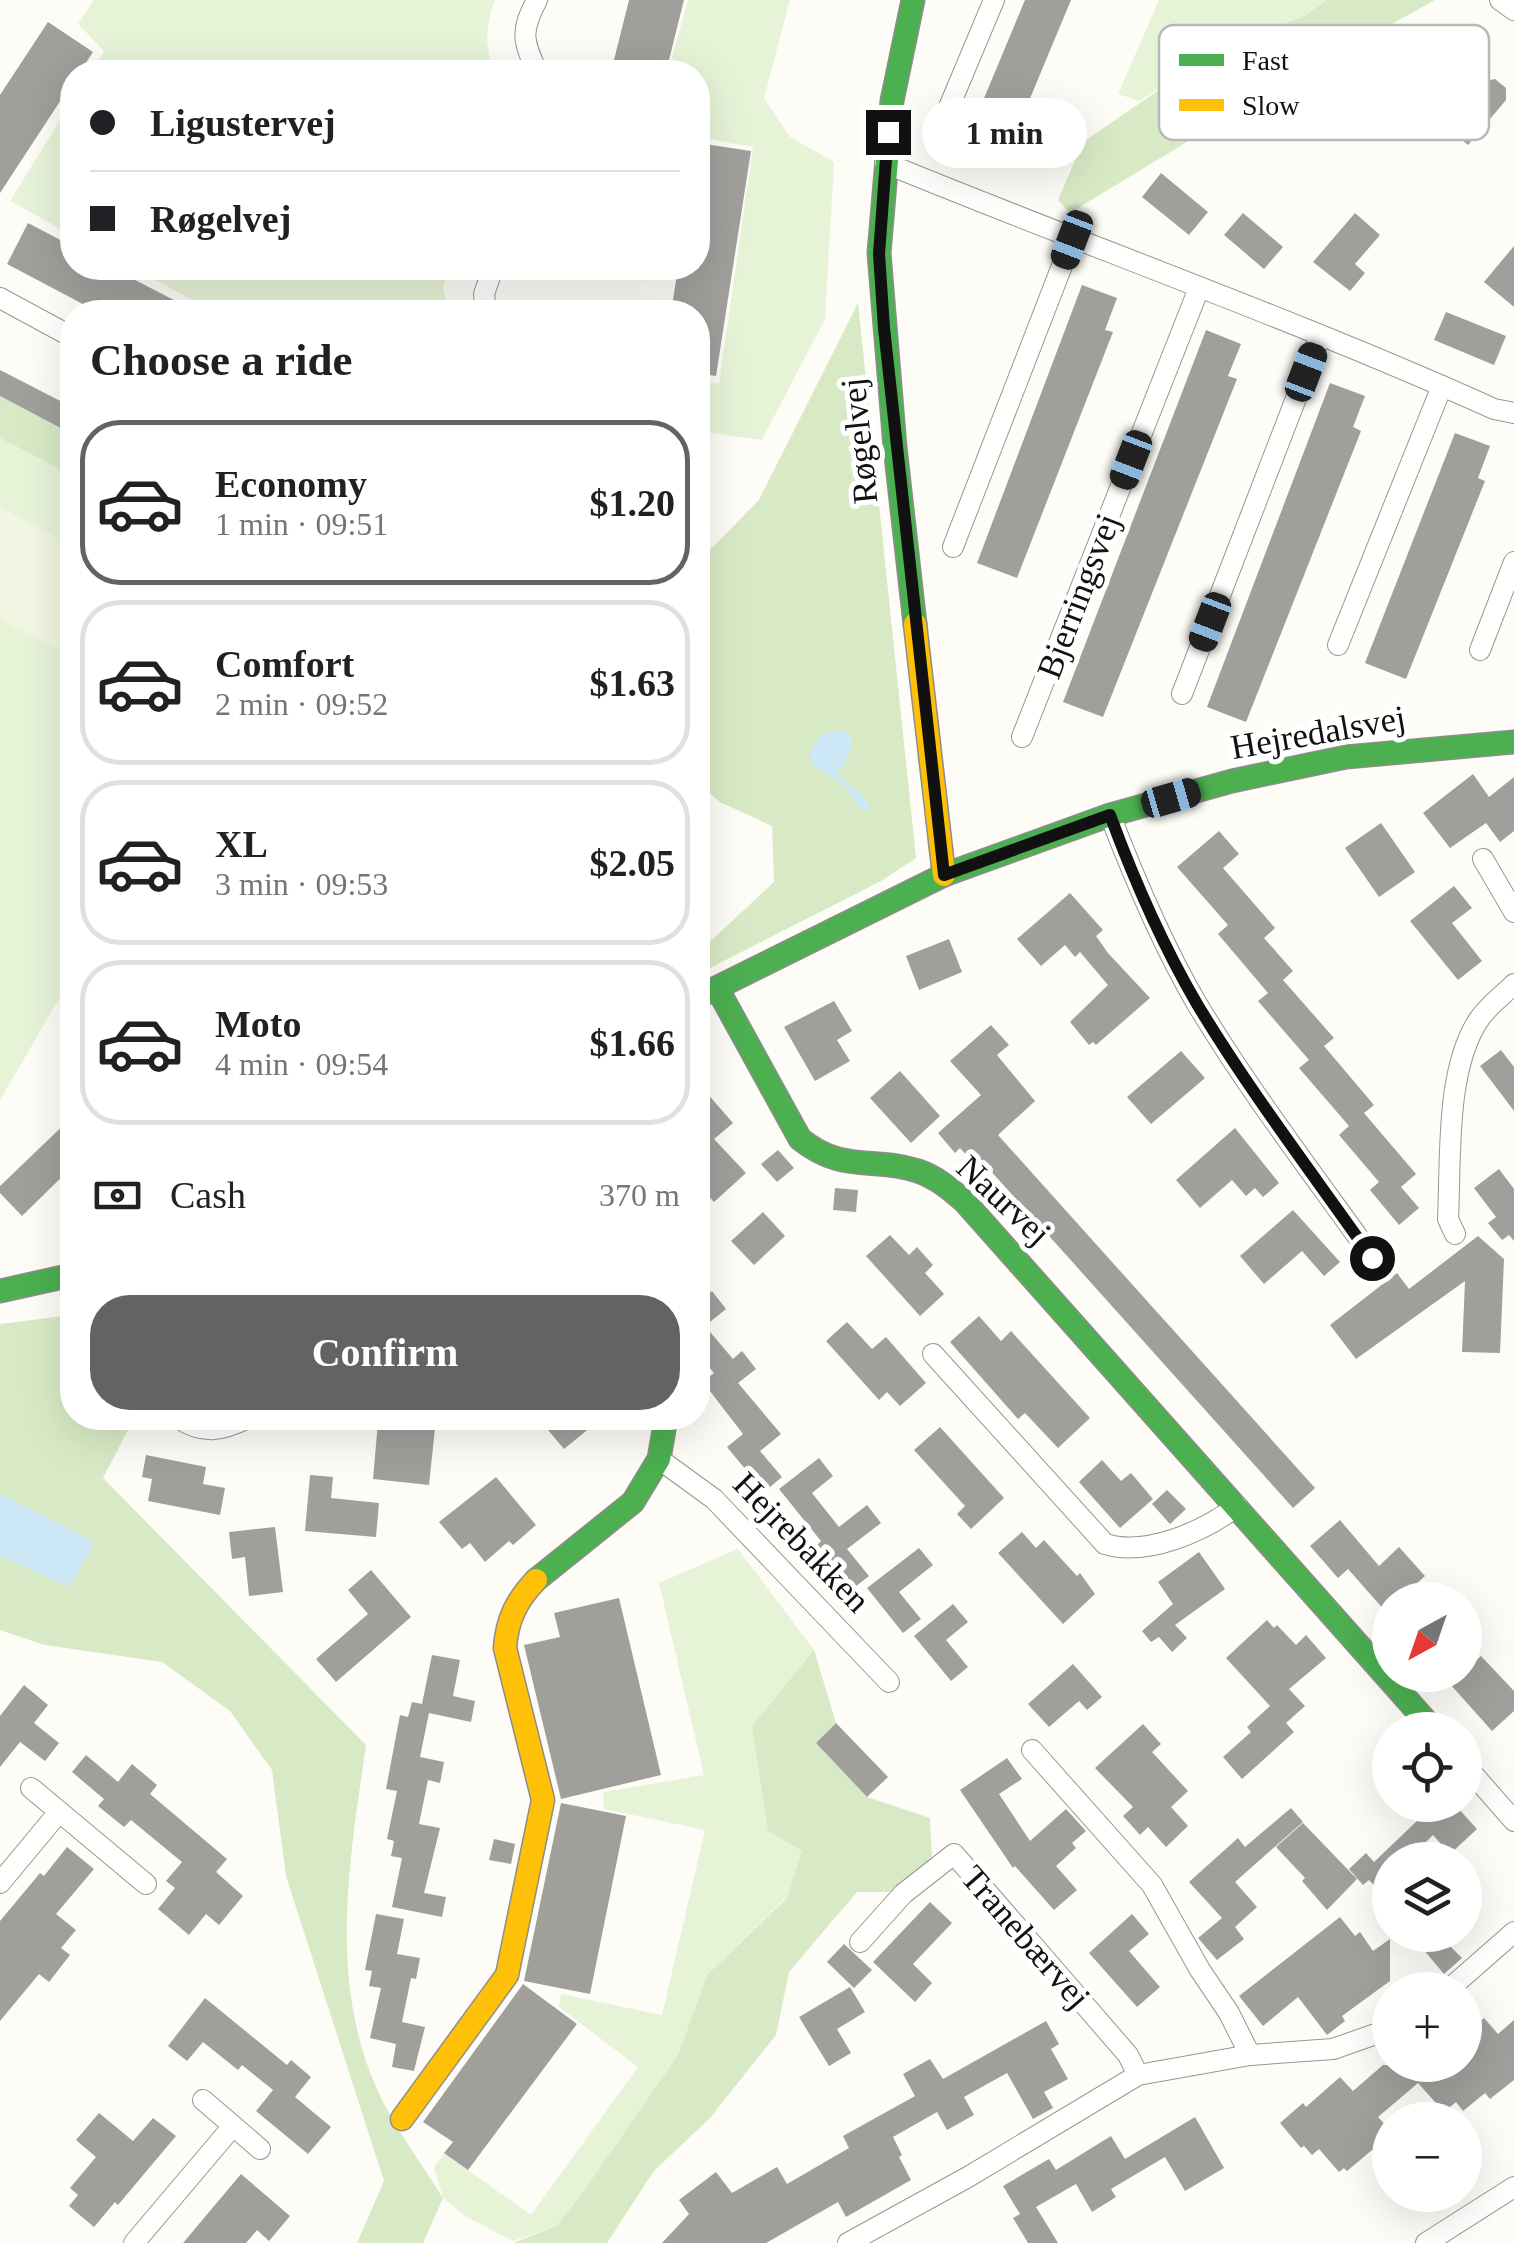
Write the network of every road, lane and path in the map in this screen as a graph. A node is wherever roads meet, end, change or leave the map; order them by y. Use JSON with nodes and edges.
{"nodes":[{"id":1,"x":537,"y":0,"type":"edge"},
{"id":2,"x":913,"y":0,"type":"edge"},
{"id":3,"x":994,"y":0,"type":"edge"},
{"id":4,"x":1500,"y":0,"type":"edge"},
{"id":5,"x":1514,"y":10,"type":"edge"},
{"id":6,"x":531,"y":60,"type":"edge"},
{"id":7,"x":944,"y":119,"type":"dead end"},
{"id":8,"x":885,"y":163,"type":"junction"},
{"id":9,"x":1072,"y":240,"type":"junction"},
{"id":10,"x":1199,"y":288,"type":"junction"},
{"id":11,"x":0,"y":298,"type":"edge"},
{"id":12,"x":60,"y":331,"type":"edge"},
{"id":13,"x":1320,"y":336,"type":"junction"},
{"id":14,"x":1442,"y":386,"type":"junction"},
{"id":15,"x":1514,"y":412,"type":"edge"},
{"id":16,"x":953,"y":548,"type":"dead end"},
{"id":17,"x":1514,"y":562,"type":"edge"},
{"id":18,"x":1338,"y":646,"type":"dead end"},
{"id":19,"x":1480,"y":650,"type":"dead end"},
{"id":20,"x":1182,"y":694,"type":"dead end"},
{"id":21,"x":1022,"y":737,"type":"dead end"},
{"id":22,"x":1514,"y":742,"type":"edge"},
{"id":23,"x":1110,"y":815,"type":"junction"},
{"id":24,"x":1482,"y":859,"type":"dead end"},
{"id":25,"x":944,"y":875,"type":"junction"},
{"id":26,"x":1514,"y":912,"type":"edge"},
{"id":27,"x":1514,"y":984,"type":"edge"},
{"id":28,"x":710,"y":992,"type":"edge"},
{"id":29,"x":710,"y":998,"type":"edge"},
{"id":30,"x":1455,"y":1234,"type":"dead end"},
{"id":31,"x":1372,"y":1258,"type":"dead end"},
{"id":32,"x":60,"y":1277,"type":"edge"},
{"id":33,"x":0,"y":1291,"type":"edge"},
{"id":34,"x":933,"y":1354,"type":"dead end"},
{"id":35,"x":664,"y":1430,"type":"edge"},
{"id":36,"x":659,"y":1459,"type":"junction"},
{"id":37,"x":1237,"y":1506,"type":"junction"},
{"id":38,"x":889,"y":1682,"type":"dead end"},
{"id":39,"x":1418,"y":1712,"type":"edge"},
{"id":40,"x":1032,"y":1750,"type":"dead end"},
{"id":41,"x":1482,"y":1785,"type":"edge"},
{"id":42,"x":31,"y":1788,"type":"dead end"},
{"id":43,"x":60,"y":1812,"type":"junction"},
{"id":44,"x":1514,"y":1822,"type":"edge"},
{"id":45,"x":0,"y":1883,"type":"edge"},
{"id":46,"x":146,"y":1884,"type":"dead end"},
{"id":47,"x":1514,"y":1932,"type":"edge"},
{"id":48,"x":860,"y":1942,"type":"dead end"},
{"id":49,"x":1468,"y":1972,"type":"edge"},
{"id":50,"x":1372,"y":2035,"type":"edge"},
{"id":51,"x":1250,"y":2055,"type":"junction"},
{"id":52,"x":1138,"y":2075,"type":"junction"},
{"id":53,"x":203,"y":2100,"type":"dead end"},
{"id":54,"x":402,"y":2119,"type":"dead end"},
{"id":55,"x":233,"y":2126,"type":"junction"},
{"id":56,"x":260,"y":2149,"type":"dead end"},
{"id":57,"x":1514,"y":2187,"type":"edge"},
{"id":58,"x":134,"y":2243,"type":"edge"},
{"id":59,"x":848,"y":2243,"type":"edge"},
{"id":60,"x":1426,"y":2243,"type":"edge"}],
"edges":[{"from":1,"to":6,"type":"street"},
{"from":2,"to":8,"type":"street","name":"Røgelvej"},
{"from":3,"to":7,"type":"street"},
{"from":4,"to":5,"type":"street"},
{"from":8,"to":9,"type":"street"},
{"from":8,"to":25,"type":"street","name":"Røgelvej"},
{"from":9,"to":10,"type":"street"},
{"from":9,"to":16,"type":"street"},
{"from":10,"to":13,"type":"street"},
{"from":10,"to":21,"type":"street","name":"Bjerringsvej"},
{"from":11,"to":12,"type":"street"},
{"from":13,"to":14,"type":"street"},
{"from":13,"to":20,"type":"street"},
{"from":14,"to":15,"type":"street"},
{"from":14,"to":18,"type":"street"},
{"from":17,"to":19,"type":"street"},
{"from":22,"to":23,"type":"street","name":"Hejredalsvej"},
{"from":23,"to":25,"type":"street","name":"Hejredalsvej"},
{"from":23,"to":31,"type":"street"},
{"from":24,"to":26,"type":"street"},
{"from":25,"to":28,"type":"street","name":"Hejredalsvej"},
{"from":27,"to":30,"type":"street"},
{"from":29,"to":37,"type":"street","name":"Naurvej"},
{"from":32,"to":33,"type":"street"},
{"from":34,"to":37,"type":"street"},
{"from":35,"to":36,"type":"street"},
{"from":36,"to":38,"type":"street","name":"Hejrebakken"},
{"from":36,"to":54,"type":"street"},
{"from":37,"to":39,"type":"street","name":"Naurvej"},
{"from":40,"to":51,"type":"street"},
{"from":41,"to":44,"type":"street"},
{"from":42,"to":43,"type":"street"},
{"from":43,"to":45,"type":"street"},
{"from":43,"to":46,"type":"street"},
{"from":47,"to":49,"type":"street"},
{"from":48,"to":52,"type":"street","name":"Tranebærvej"},
{"from":50,"to":51,"type":"street"},
{"from":51,"to":52,"type":"street"},
{"from":52,"to":59,"type":"street"},
{"from":53,"to":55,"type":"street"},
{"from":55,"to":56,"type":"street"},
{"from":55,"to":58,"type":"street"},
{"from":57,"to":60,"type":"street"}]}
